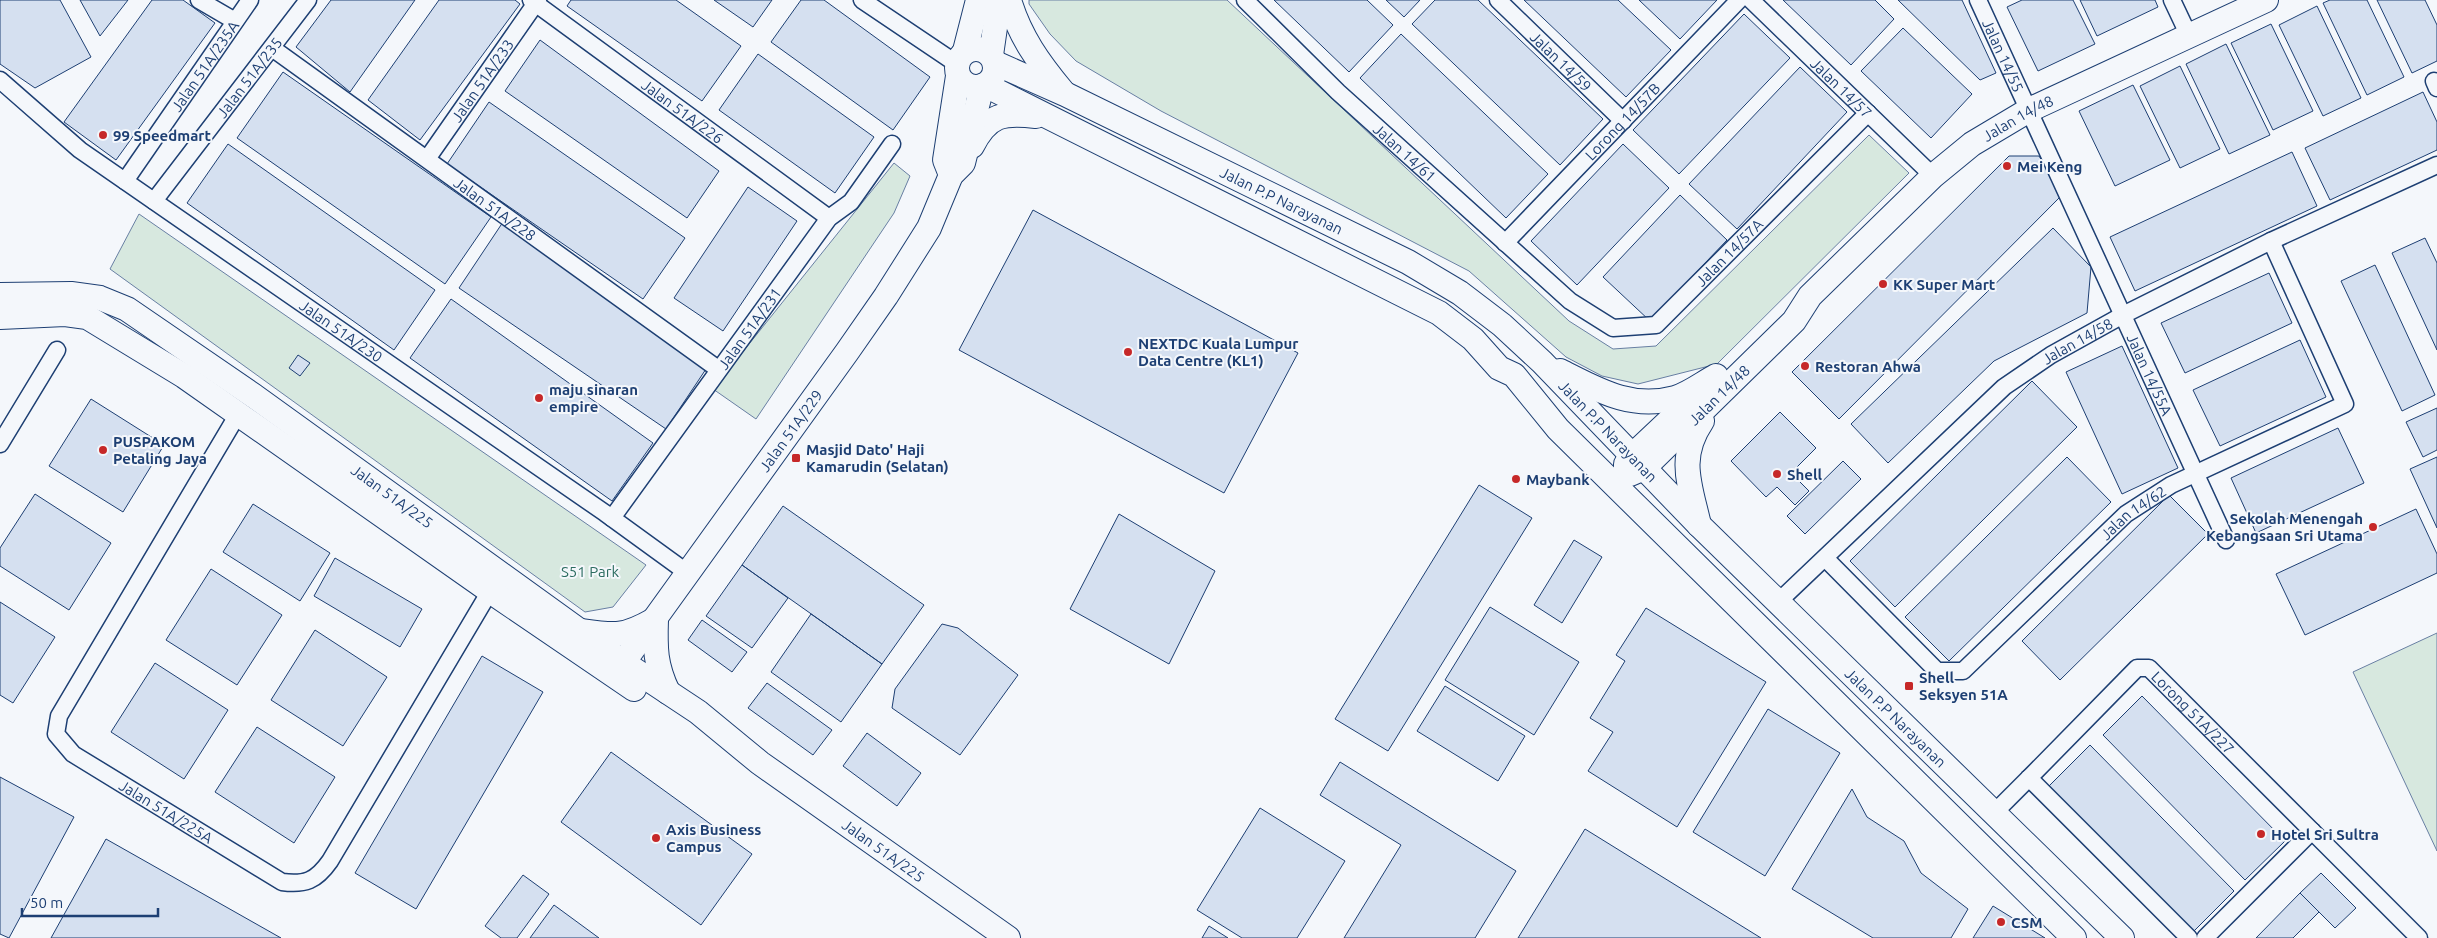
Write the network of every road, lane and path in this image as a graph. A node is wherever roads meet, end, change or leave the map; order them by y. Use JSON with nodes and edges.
{"nodes":[{"id":1,"x":199,"y":0,"type":"edge"},
{"id":2,"x":250,"y":0,"type":"edge"},
{"id":3,"x":308,"y":0,"type":"edge"},
{"id":4,"x":862,"y":0,"type":"edge"},
{"id":5,"x":978,"y":0,"type":"edge"},
{"id":6,"x":999,"y":0,"type":"edge"},
{"id":7,"x":1009,"y":0,"type":"edge"},
{"id":8,"x":1246,"y":0,"type":"edge"},
{"id":9,"x":1498,"y":0,"type":"edge"},
{"id":10,"x":1739,"y":0,"type":"edge"},
{"id":11,"x":1751,"y":0,"type":"edge"},
{"id":12,"x":1978,"y":0,"type":"edge"},
{"id":13,"x":2172,"y":0,"type":"edge"},
{"id":14,"x":2266,"y":0,"type":"edge"},
{"id":15,"x":535,"y":1,"type":"edge"},
{"id":16,"x":235,"y":22,"type":"junction"},
{"id":17,"x":2189,"y":36,"type":"junction"},
{"id":18,"x":272,"y":48,"type":"junction"},
{"id":19,"x":993,"y":59,"type":"junction"},
{"id":20,"x":960,"y":64,"type":"junction"},
{"id":21,"x":0,"y":80,"type":"edge"},
{"id":22,"x":984,"y":86,"type":"junction"},
{"id":23,"x":1065,"y":94,"type":"junction"},
{"id":24,"x":2029,"y":110,"type":"junction"},
{"id":25,"x":1868,"y":113,"type":"junction"},
{"id":26,"x":1043,"y":116,"type":"junction"},
{"id":27,"x":1623,"y":121,"type":"junction"},
{"id":28,"x":892,"y":144,"type":"dead end"},
{"id":29,"x":427,"y":159,"type":"junction"},
{"id":30,"x":2437,"y":165,"type":"edge"},
{"id":31,"x":957,"y":169,"type":"junction"},
{"id":32,"x":1934,"y":176,"type":"junction"},
{"id":33,"x":125,"y":181,"type":"junction"},
{"id":34,"x":154,"y":200,"type":"junction"},
{"id":35,"x":829,"y":218,"type":"junction"},
{"id":36,"x":2271,"y":241,"type":"junction"},
{"id":37,"x":1505,"y":243,"type":"junction"},
{"id":38,"x":0,"y":295,"type":"edge"},
{"id":39,"x":1570,"y":301,"type":"joint"},
{"id":40,"x":2123,"y":315,"type":"junction"},
{"id":41,"x":0,"y":317,"type":"edge"},
{"id":42,"x":57,"y":350,"type":"dead end"},
{"id":43,"x":1542,"y":362,"type":"junction"},
{"id":44,"x":718,"y":369,"type":"junction"},
{"id":45,"x":1514,"y":375,"type":"junction"},
{"id":46,"x":1719,"y":384,"type":"junction"},
{"id":47,"x":238,"y":414,"type":"junction"},
{"id":48,"x":0,"y":444,"type":"edge"},
{"id":49,"x":1634,"y":466,"type":"junction"},
{"id":50,"x":2196,"y":474,"type":"junction"},
{"id":51,"x":612,"y":518,"type":"junction"},
{"id":52,"x":1699,"y":525,"type":"junction"},
{"id":53,"x":2224,"y":535,"type":"dead end"},
{"id":54,"x":1671,"y":540,"type":"junction"},
{"id":55,"x":1825,"y":558,"type":"junction"},
{"id":56,"x":689,"y":574,"type":"junction"},
{"id":57,"x":490,"y":591,"type":"junction"},
{"id":58,"x":1777,"y":603,"type":"junction"},
{"id":59,"x":656,"y":619,"type":"junction"},
{"id":60,"x":582,"y":631,"type":"junction"},
{"id":61,"x":619,"y":669,"type":"junction"},
{"id":62,"x":668,"y":692,"type":"junction"},
{"id":63,"x":760,"y":763,"type":"junction"},
{"id":64,"x":2029,"y":778,"type":"junction"},
{"id":65,"x":1995,"y":812,"type":"junction"},
{"id":66,"x":2312,"y":831,"type":"junction"},
{"id":67,"x":1008,"y":938,"type":"edge"},
{"id":68,"x":2074,"y":938,"type":"edge"},
{"id":69,"x":2122,"y":938,"type":"edge"},
{"id":70,"x":2190,"y":938,"type":"edge"},
{"id":71,"x":2205,"y":938,"type":"edge"},
{"id":72,"x":2419,"y":938,"type":"edge"}],
"edges":[{"from":1,"to":16,"type":"street"},
{"from":2,"to":16,"type":"street","name":"Jalan 51A/235A"},
{"from":3,"to":18,"type":"street","name":"Jalan 51A/235"},
{"from":4,"to":20,"type":"street"},
{"from":5,"to":20,"type":"street"},
{"from":6,"to":19,"type":"street"},
{"from":7,"to":23,"type":"street"},
{"from":8,"to":37,"type":"street","name":"Jalan 14/61"},
{"from":9,"to":27,"type":"street","name":"Jalan 14/59"},
{"from":10,"to":27,"type":"street","name":"Lorong 14/57B"},
{"from":11,"to":25,"type":"street","name":"Jalan 14/57"},
{"from":12,"to":24,"type":"street","name":"Jalan 14/55"},
{"from":13,"to":17,"type":"street"},
{"from":14,"to":17,"type":"street","name":"Jalan 14/48"},
{"from":15,"to":29,"type":"street","name":"Jalan 51A/233"},
{"from":15,"to":35,"type":"street","name":"Jalan 51A/226"},
{"from":16,"to":33,"type":"street","name":"Jalan 51A/235A"},
{"from":17,"to":24,"type":"street","name":"Jalan 14/48"},
{"from":18,"to":29,"type":"street","name":"Jalan 51A/228"},
{"from":18,"to":34,"type":"street","name":"Jalan 51A/235"},
{"from":19,"to":20,"type":"street"},
{"from":19,"to":22,"type":"street"},
{"from":19,"to":23,"type":"street","name":"Jalan P.P Narayanan"},
{"from":20,"to":22,"type":"street"},
{"from":20,"to":31,"type":"street"},
{"from":21,"to":33,"type":"street","name":"Jalan 51A/230"},
{"from":22,"to":26,"type":"street","name":"Jalan P.P Narayanan"},
{"from":22,"to":31,"type":"street","name":"Jalan 51A/229"},
{"from":23,"to":43,"type":"street","name":"Jalan P.P Narayanan"},
{"from":24,"to":32,"type":"street","name":"Jalan 14/48"},
{"from":24,"to":40,"type":"street","name":"Jalan 14/55A"},
{"from":25,"to":32,"type":"street","name":"Jalan 14/57"},
{"from":25,"to":39,"type":"street","name":"Jalan 14/57A"},
{"from":26,"to":31,"type":"street"},
{"from":26,"to":45,"type":"street","name":"Jalan P.P Narayanan"},
{"from":27,"to":37,"type":"street","name":"Lorong 14/57B"},
{"from":28,"to":35,"type":"street","name":"Jalan 51A/231"},
{"from":29,"to":44,"type":"street","name":"Jalan 51A/228"},
{"from":30,"to":36,"type":"street","name":"Jalan 14/58"},
{"from":31,"to":56,"type":"street","name":"Jalan 51A/229"},
{"from":32,"to":46,"type":"street","name":"Jalan 14/48"},
{"from":33,"to":34,"type":"street","name":"Jalan 51A/230"},
{"from":34,"to":51,"type":"street","name":"Jalan 51A/230"},
{"from":35,"to":44,"type":"street","name":"Jalan 51A/231"},
{"from":36,"to":40,"type":"street","name":"Jalan 14/58"},
{"from":36,"to":50,"type":"street","name":"Jalan 14/62"},
{"from":37,"to":39,"type":"street","name":"Jalan 14/61"},
{"from":38,"to":60,"type":"street","name":"Jalan 51A/225"},
{"from":40,"to":50,"type":"street","name":"Jalan 14/55A"},
{"from":40,"to":55,"type":"street","name":"Jalan 14/58"},
{"from":41,"to":47,"type":"street","name":"Jalan 51A/225"},
{"from":42,"to":48,"type":"street"},
{"from":43,"to":46,"type":"street"},
{"from":43,"to":49,"type":"street","name":"Jalan P.P Narayanan"},
{"from":44,"to":51,"type":"street","name":"Jalan 51A/231"},
{"from":45,"to":49,"type":"street"},
{"from":45,"to":54,"type":"street","name":"Jalan P.P Narayanan"},
{"from":46,"to":49,"type":"street","name":"Jalan 14/48"},
{"from":46,"to":52,"type":"street"},
{"from":47,"to":57,"type":"street","name":"Jalan 51A/225"},
{"from":47,"to":57,"type":"street","name":"Jalan 51A/225A"},
{"from":49,"to":52,"type":"street","name":"Jalan P.P Narayanan"},
{"from":49,"to":54,"type":"street"},
{"from":50,"to":53,"type":"street","name":"Jalan 14/55A"},
{"from":50,"to":55,"type":"street","name":"Jalan 14/62"},
{"from":51,"to":56,"type":"street","name":"Jalan 51A/230"},
{"from":52,"to":58,"type":"street","name":"Jalan P.P Narayanan"},
{"from":54,"to":68,"type":"street","name":"Jalan P.P Narayanan"},
{"from":55,"to":58,"type":"street","name":"Jalan 14/58"},
{"from":56,"to":59,"type":"street","name":"Jalan 51A/229"},
{"from":57,"to":61,"type":"street","name":"Jalan 51A/225"},
{"from":58,"to":65,"type":"street","name":"Jalan P.P Narayanan"},
{"from":59,"to":60,"type":"street"},
{"from":59,"to":61,"type":"street","name":"Jalan 51A/229"},
{"from":59,"to":62,"type":"street"},
{"from":60,"to":61,"type":"street","name":"Jalan 51A/225"},
{"from":61,"to":62,"type":"street","name":"Jalan 51A/225"},
{"from":61,"to":63,"type":"street","name":"Jalan 51A/225"},
{"from":62,"to":63,"type":"street","name":"Jalan 51A/225"},
{"from":63,"to":67,"type":"street","name":"Jalan 51A/225"},
{"from":64,"to":65,"type":"street","name":"Lorong 51A/227"},
{"from":64,"to":66,"type":"street","name":"Lorong 51A/227"},
{"from":64,"to":70,"type":"street"},
{"from":65,"to":69,"type":"street","name":"Jalan P.P Narayanan"},
{"from":66,"to":71,"type":"street"},
{"from":66,"to":72,"type":"street","name":"Lorong 51A/227"}]}
